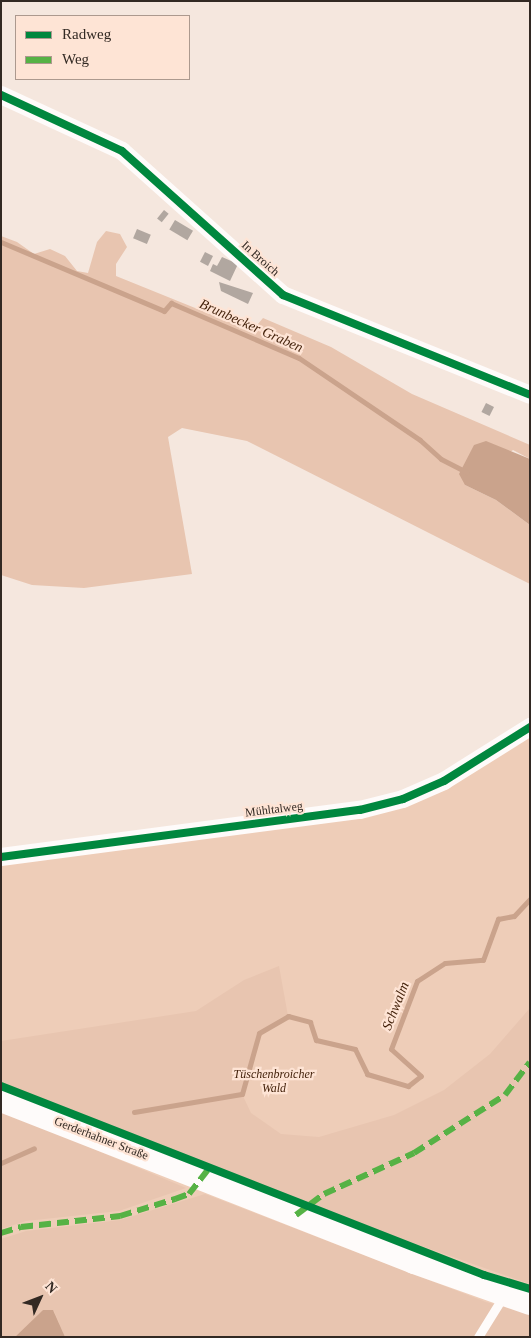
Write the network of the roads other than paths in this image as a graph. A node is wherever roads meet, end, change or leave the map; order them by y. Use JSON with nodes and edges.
{"nodes":[{"id":1,"x":1,"y":95,"type":"edge"},
{"id":2,"x":530,"y":395,"type":"edge"},
{"id":3,"x":530,"y":727,"type":"edge"},
{"id":4,"x":1,"y":857,"type":"edge"},
{"id":5,"x":1,"y":1100,"type":"edge"},
{"id":6,"x":504,"y":1295,"type":"junction"},
{"id":7,"x":530,"y":1303,"type":"edge"},
{"id":8,"x":478,"y":1337,"type":"edge"}],
"edges":[{"from":1,"to":2,"type":"street","name":"In Broich"},
{"from":3,"to":4,"type":"street","name":"Mühltalweg"},
{"from":5,"to":6,"type":"main road","name":"Gerderhahner Straße"},
{"from":6,"to":7,"type":"main road","name":"Gerderhahner Straße"},
{"from":6,"to":8,"type":"lane"}]}
